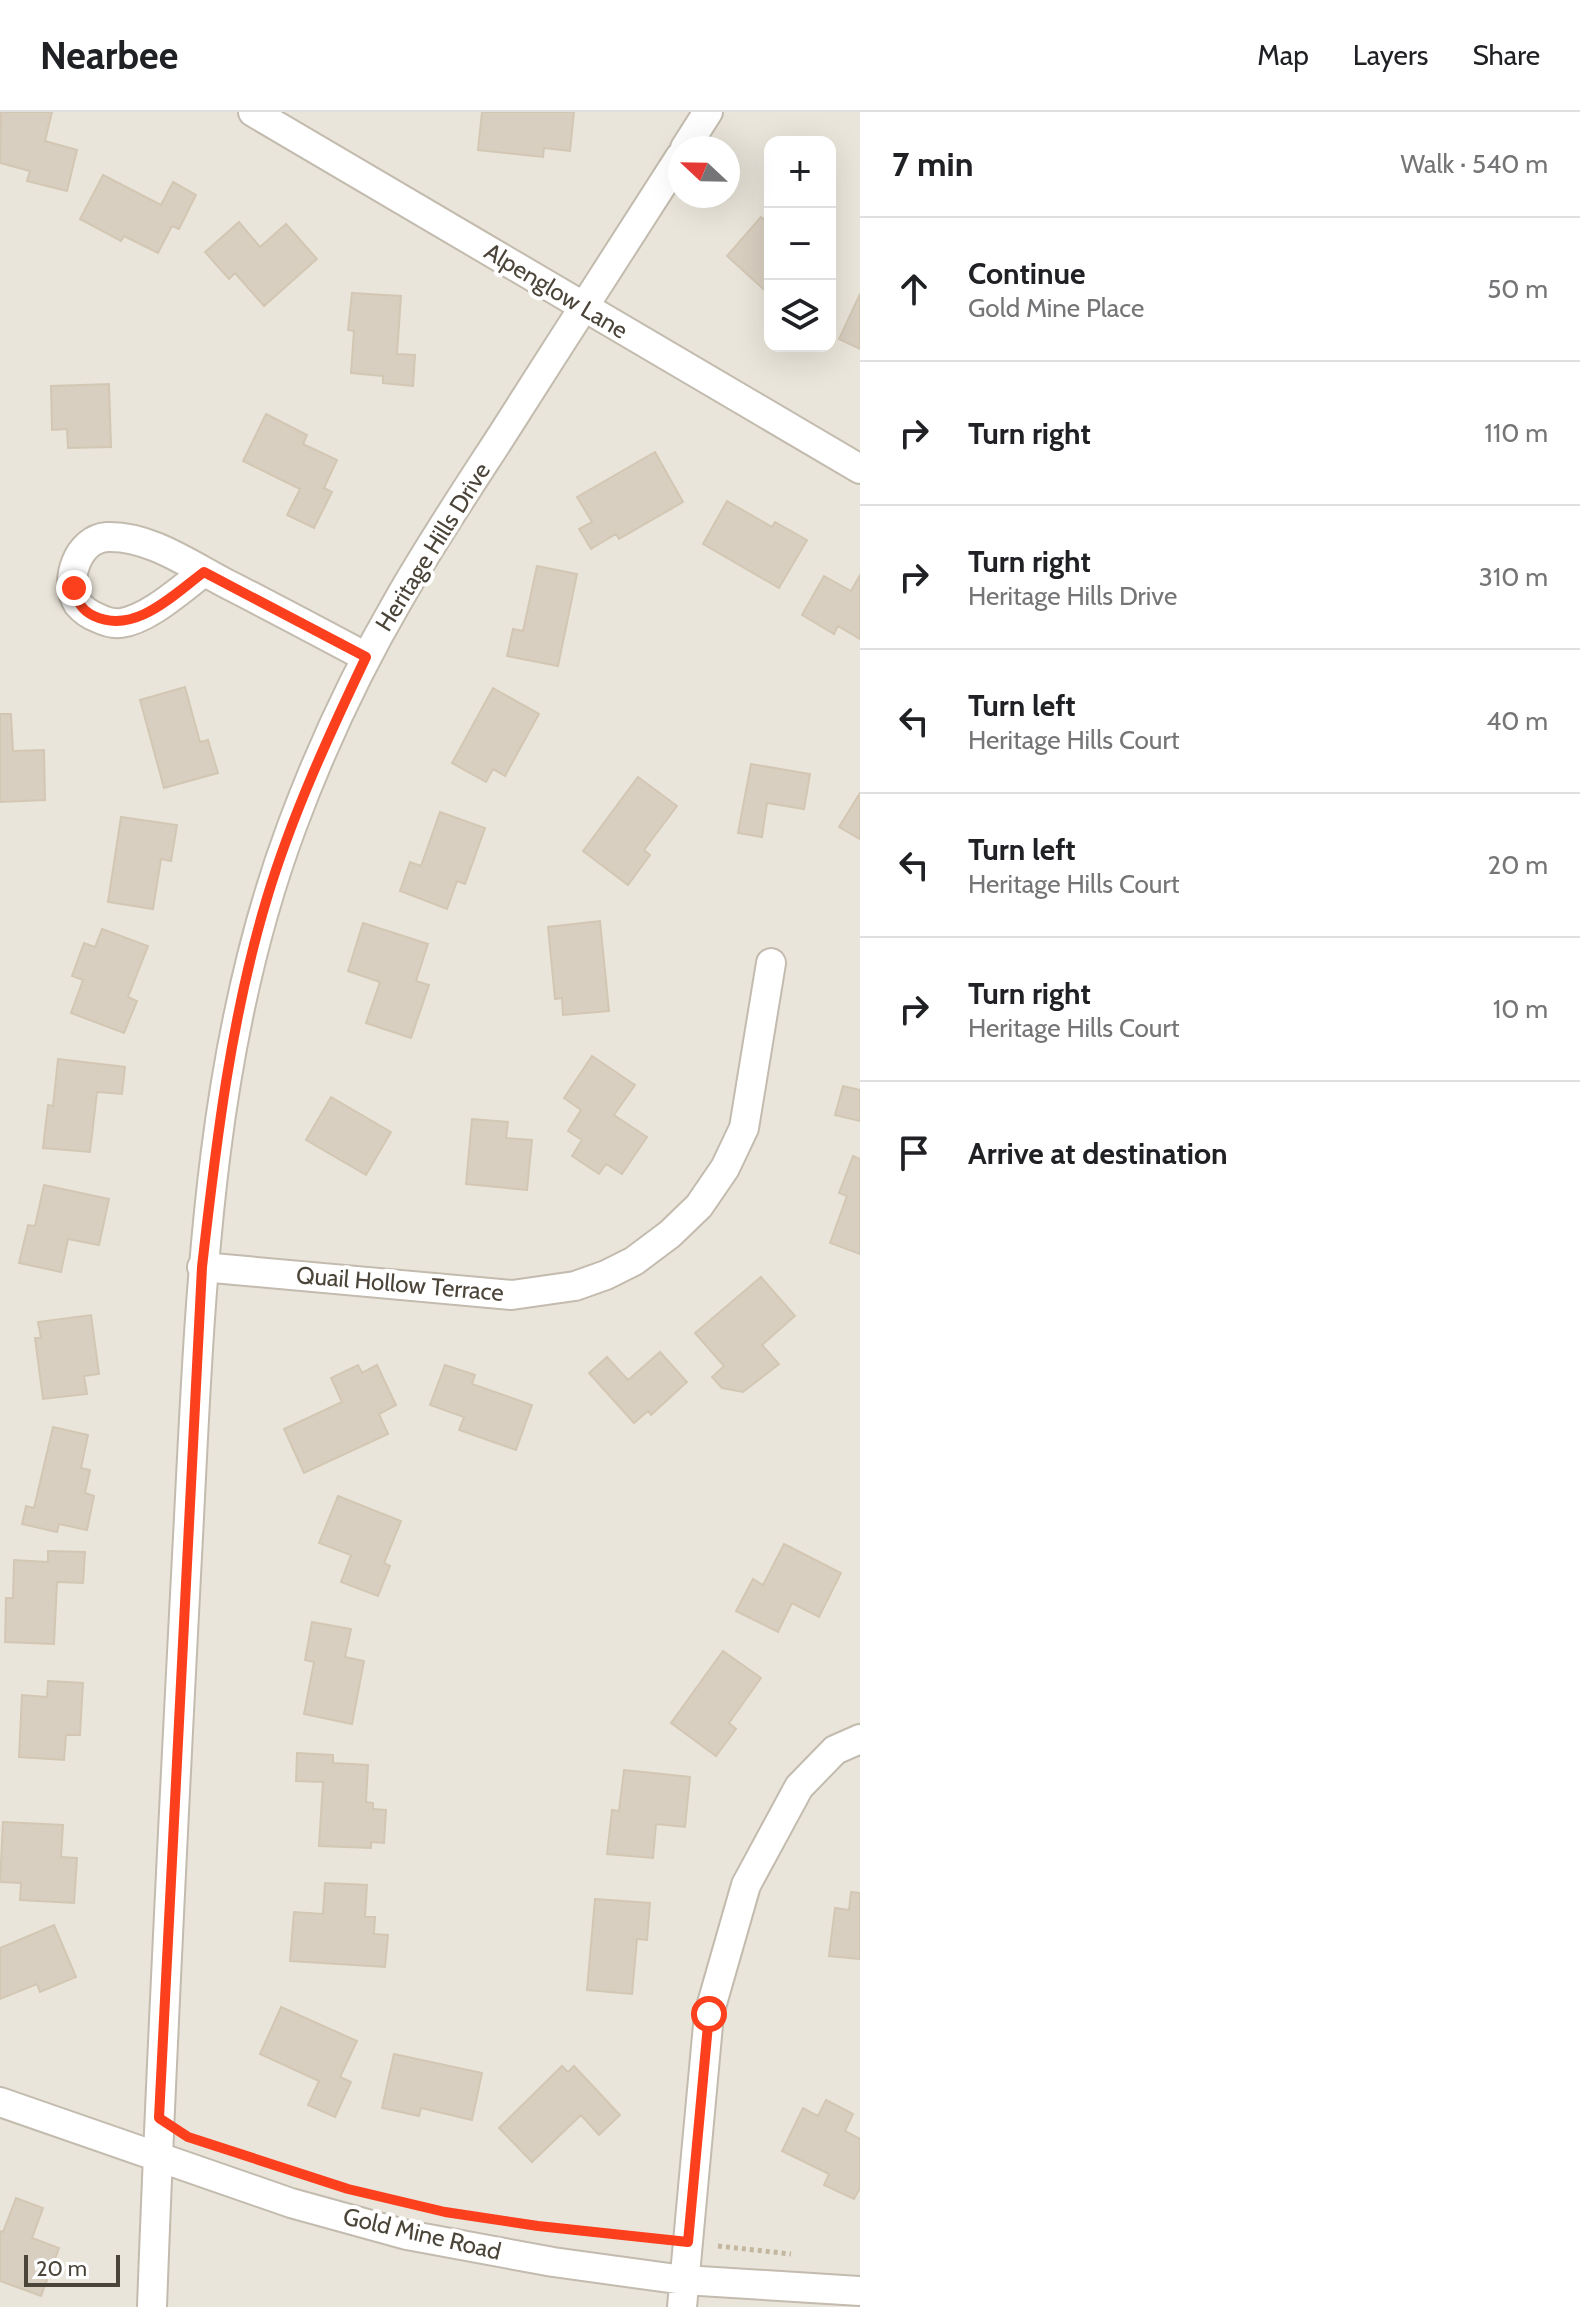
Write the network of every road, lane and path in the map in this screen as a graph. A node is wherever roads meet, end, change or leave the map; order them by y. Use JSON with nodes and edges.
{"nodes":[{"id":1,"x":253,"y":112,"type":"edge"},
{"id":2,"x":708,"y":112,"type":"edge"},
{"id":3,"x":693,"y":136,"type":"edge"},
{"id":4,"x":668,"y":176,"type":"edge"},
{"id":5,"x":584,"y":308,"type":"junction"},
{"id":6,"x":860,"y":469,"type":"edge"},
{"id":7,"x":204,"y":572,"type":"dead end"},
{"id":8,"x":366,"y":657,"type":"junction"},
{"id":9,"x":771,"y":963,"type":"dead end"},
{"id":10,"x":202,"y":1267,"type":"junction"},
{"id":11,"x":860,"y":1739,"type":"edge"},
{"id":12,"x":0,"y":2102,"type":"edge"},
{"id":13,"x":158,"y":2157,"type":"junction"},
{"id":14,"x":523,"y":2223,"type":"dead end"},
{"id":15,"x":688,"y":2242,"type":"junction"},
{"id":16,"x":792,"y":2254,"type":"dead end"},
{"id":17,"x":860,"y":2291,"type":"edge"},
{"id":18,"x":683,"y":2293,"type":"edge"},
{"id":19,"x":152,"y":2307,"type":"edge"}],
"edges":[{"from":1,"to":5,"type":"street","name":"Alpenglow Lane"},
{"from":2,"to":3,"type":"street"},
{"from":4,"to":5,"type":"street","name":"Heritage Hills Drive"},
{"from":5,"to":6,"type":"street","name":"Alpenglow Lane"},
{"from":5,"to":8,"type":"street","name":"Heritage Hills Drive"},
{"from":7,"to":8,"type":"street"},
{"from":8,"to":10,"type":"street","name":"Heritage Hills Drive"},
{"from":9,"to":10,"type":"street","name":"Quail Hollow Terrace"},
{"from":10,"to":13,"type":"street","name":"Heritage Hills Drive"},
{"from":11,"to":15,"type":"street"},
{"from":12,"to":13,"type":"street","name":"Gold Mine Road"},
{"from":13,"to":18,"type":"street","name":"Gold Mine Road"},
{"from":13,"to":19,"type":"street","name":"Heritage Hills Drive"},
{"from":14,"to":15,"type":"path"},
{"from":15,"to":16,"type":"path"},
{"from":15,"to":18,"type":"street"},
{"from":17,"to":18,"type":"street","name":"Gold Mine Road"}]}
